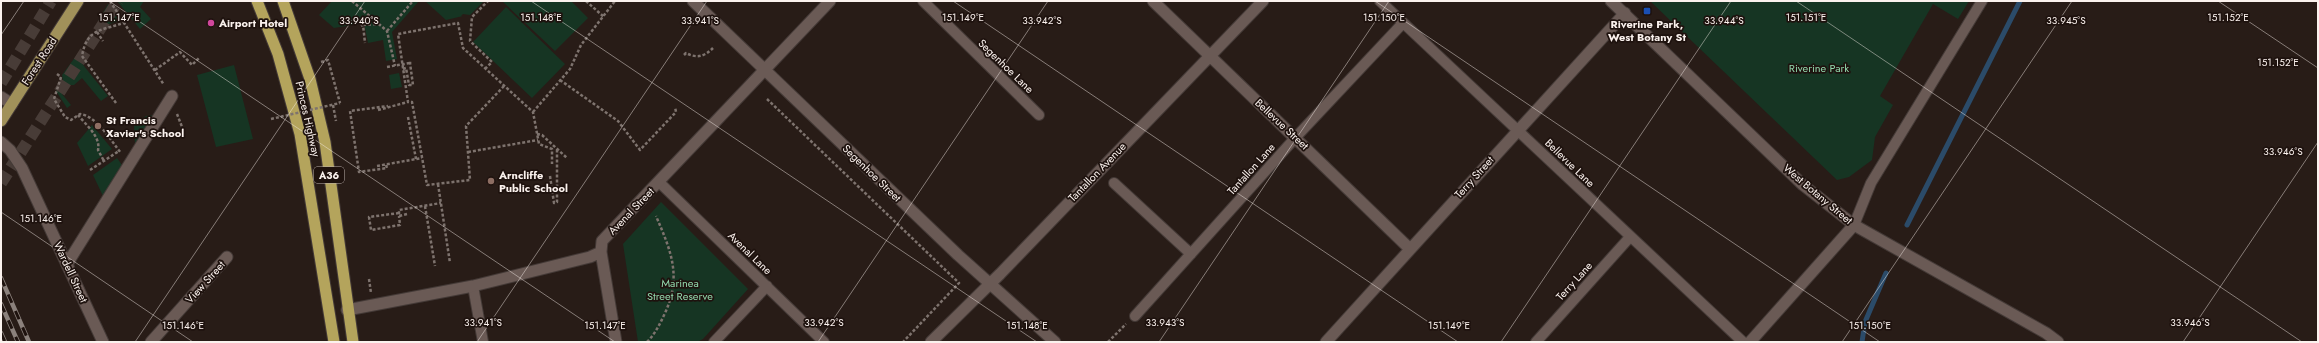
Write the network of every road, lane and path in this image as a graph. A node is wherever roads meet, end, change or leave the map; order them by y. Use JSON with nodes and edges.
{"nodes":[{"id":1,"x":78,"y":1,"type":"edge"},
{"id":2,"x":110,"y":1,"type":"edge"},
{"id":3,"x":257,"y":1,"type":"edge"},
{"id":4,"x":283,"y":1,"type":"edge"},
{"id":5,"x":352,"y":1,"type":"edge"},
{"id":6,"x":413,"y":1,"type":"edge"},
{"id":7,"x":488,"y":1,"type":"edge"},
{"id":8,"x":586,"y":1,"type":"edge"},
{"id":9,"x":615,"y":1,"type":"edge"},
{"id":10,"x":693,"y":1,"type":"edge"},
{"id":11,"x":830,"y":1,"type":"edge"},
{"id":12,"x":923,"y":1,"type":"edge"},
{"id":13,"x":1153,"y":1,"type":"edge"},
{"id":14,"x":1262,"y":1,"type":"edge"},
{"id":15,"x":1380,"y":1,"type":"edge"},
{"id":16,"x":1612,"y":1,"type":"edge"},
{"id":17,"x":1982,"y":1,"type":"edge"},
{"id":18,"x":1624,"y":14,"type":"junction"},
{"id":19,"x":604,"y":17,"type":"junction"},
{"id":20,"x":125,"y":22,"type":"junction"},
{"id":21,"x":1403,"y":23,"type":"junction"},
{"id":22,"x":379,"y":24,"type":"junction"},
{"id":23,"x":387,"y":31,"type":"junction"},
{"id":24,"x":97,"y":32,"type":"junction"},
{"id":25,"x":103,"y":41,"type":"dead end"},
{"id":26,"x":365,"y":44,"type":"dead end"},
{"id":27,"x":713,"y":48,"type":"dead end"},
{"id":28,"x":684,"y":55,"type":"dead end"},
{"id":29,"x":1210,"y":56,"type":"junction"},
{"id":30,"x":199,"y":58,"type":"dead end"},
{"id":31,"x":321,"y":62,"type":"dead end"},
{"id":32,"x":402,"y":65,"type":"junction"},
{"id":33,"x":395,"y":66,"type":"junction"},
{"id":34,"x":387,"y":67,"type":"dead end"},
{"id":35,"x":403,"y":69,"type":"junction"},
{"id":36,"x":485,"y":69,"type":"junction"},
{"id":37,"x":155,"y":70,"type":"junction"},
{"id":38,"x":764,"y":70,"type":"junction"},
{"id":39,"x":57,"y":74,"type":"dead end"},
{"id":40,"x":560,"y":80,"type":"junction"},
{"id":41,"x":504,"y":86,"type":"junction"},
{"id":42,"x":169,"y":92,"type":"joint"},
{"id":43,"x":1,"y":97,"type":"edge"},
{"id":44,"x":767,"y":99,"type":"dead end"},
{"id":45,"x":408,"y":102,"type":"junction"},
{"id":46,"x":116,"y":103,"type":"dead end"},
{"id":47,"x":12,"y":104,"type":"junction"},
{"id":48,"x":334,"y":105,"type":"junction"},
{"id":49,"x":388,"y":106,"type":"junction"},
{"id":50,"x":675,"y":107,"type":"dead end"},
{"id":51,"x":378,"y":110,"type":"dead end"},
{"id":52,"x":533,"y":112,"type":"junction"},
{"id":53,"x":78,"y":115,"type":"junction"},
{"id":54,"x":1039,"y":115,"type":"dead end"},
{"id":55,"x":408,"y":117,"type":"dead end"},
{"id":56,"x":270,"y":119,"type":"dead end"},
{"id":57,"x":1,"y":121,"type":"edge"},
{"id":58,"x":336,"y":121,"type":"dead end"},
{"id":59,"x":1518,"y":129,"type":"junction"},
{"id":60,"x":417,"y":130,"type":"junction"},
{"id":61,"x":411,"y":131,"type":"junction"},
{"id":62,"x":538,"y":134,"type":"junction"},
{"id":63,"x":1296,"y":137,"type":"junction"},
{"id":64,"x":539,"y":140,"type":"junction"},
{"id":65,"x":1,"y":142,"type":"edge"},
{"id":66,"x":558,"y":149,"type":"junction"},
{"id":67,"x":119,"y":151,"type":"junction"},
{"id":68,"x":468,"y":152,"type":"junction"},
{"id":69,"x":422,"y":158,"type":"junction"},
{"id":70,"x":567,"y":158,"type":"dead end"},
{"id":71,"x":416,"y":159,"type":"junction"},
{"id":72,"x":104,"y":161,"type":"junction"},
{"id":73,"x":130,"y":164,"type":"junction"},
{"id":74,"x":552,"y":164,"type":"dead end"},
{"id":75,"x":386,"y":165,"type":"junction"},
{"id":76,"x":377,"y":166,"type":"dead end"},
{"id":77,"x":90,"y":170,"type":"dead end"},
{"id":78,"x":550,"y":176,"type":"dead end"},
{"id":79,"x":659,"y":182,"type":"junction"},
{"id":80,"x":1114,"y":183,"type":"dead end"},
{"id":81,"x":438,"y":184,"type":"junction"},
{"id":82,"x":441,"y":203,"type":"junction"},
{"id":83,"x":425,"y":206,"type":"junction"},
{"id":84,"x":399,"y":214,"type":"junction"},
{"id":85,"x":407,"y":214,"type":"dead end"},
{"id":86,"x":656,"y":216,"type":"dead end"},
{"id":87,"x":1854,"y":225,"type":"junction"},
{"id":88,"x":1630,"y":237,"type":"junction"},
{"id":89,"x":1410,"y":248,"type":"junction"},
{"id":90,"x":601,"y":252,"type":"junction"},
{"id":91,"x":1191,"y":254,"type":"junction"},
{"id":92,"x":227,"y":257,"type":"dead end"},
{"id":93,"x":450,"y":263,"type":"dead end"},
{"id":94,"x":67,"y":264,"type":"junction"},
{"id":95,"x":435,"y":266,"type":"dead end"},
{"id":96,"x":369,"y":279,"type":"dead end"},
{"id":97,"x":990,"y":283,"type":"junction"},
{"id":98,"x":473,"y":286,"type":"junction"},
{"id":99,"x":767,"y":286,"type":"junction"},
{"id":100,"x":372,"y":297,"type":"dead end"},
{"id":101,"x":347,"y":310,"type":"junction"},
{"id":102,"x":1135,"y":316,"type":"dead end"},
{"id":103,"x":1116,"y":333,"type":"dead end"},
{"id":104,"x":104,"y":342,"type":"edge"},
{"id":105,"x":151,"y":342,"type":"edge"},
{"id":106,"x":334,"y":342,"type":"edge"},
{"id":107,"x":353,"y":342,"type":"edge"},
{"id":108,"x":483,"y":342,"type":"edge"},
{"id":109,"x":616,"y":342,"type":"edge"},
{"id":110,"x":647,"y":342,"type":"edge"},
{"id":111,"x":714,"y":342,"type":"edge"},
{"id":112,"x":824,"y":342,"type":"edge"},
{"id":113,"x":903,"y":342,"type":"edge"},
{"id":114,"x":931,"y":342,"type":"edge"},
{"id":115,"x":1055,"y":342,"type":"edge"},
{"id":116,"x":1108,"y":342,"type":"edge"},
{"id":117,"x":1326,"y":342,"type":"edge"},
{"id":118,"x":1536,"y":342,"type":"edge"},
{"id":119,"x":1743,"y":342,"type":"edge"},
{"id":120,"x":1750,"y":342,"type":"edge"},
{"id":121,"x":2058,"y":342,"type":"edge"}],
"edges":[{"from":1,"to":47,"type":"main road","name":"Forest Road"},
{"from":2,"to":20,"type":"path"},
{"from":3,"to":106,"type":"highway","name":"Princes Highway","number":"A36"},
{"from":4,"to":101,"type":"highway","name":"Princes Highway","number":"A36"},
{"from":5,"to":22,"type":"path"},
{"from":6,"to":23,"type":"path"},
{"from":7,"to":36,"type":"path"},
{"from":8,"to":19,"type":"path"},
{"from":9,"to":19,"type":"path"},
{"from":10,"to":38,"type":"street","name":"Segenhoe Street"},
{"from":11,"to":38,"type":"street","name":"Avenal Street"},
{"from":12,"to":54,"type":"lane","name":"Segenhoe Lane"},
{"from":13,"to":29,"type":"street","name":"Bellevue Street"},
{"from":14,"to":29,"type":"street","name":"Tantallon Avenue"},
{"from":15,"to":21,"type":"lane","name":"Bellevue Lane"},
{"from":16,"to":18,"type":"street","name":"West Botany Street"},
{"from":17,"to":87,"type":"lane"},
{"from":18,"to":59,"type":"street","name":"Terry Street"},
{"from":18,"to":87,"type":"street","name":"West Botany Street"},
{"from":19,"to":40,"type":"path"},
{"from":20,"to":24,"type":"path"},
{"from":20,"to":37,"type":"path"},
{"from":21,"to":59,"type":"lane","name":"Bellevue Lane"},
{"from":21,"to":63,"type":"lane","name":"Tantallon Lane"},
{"from":22,"to":23,"type":"path"},
{"from":22,"to":26,"type":"path"},
{"from":23,"to":33,"type":"path"},
{"from":24,"to":25,"type":"path"},
{"from":24,"to":46,"type":"path"},
{"from":27,"to":28,"type":"path"},
{"from":29,"to":63,"type":"street","name":"Bellevue Street"},
{"from":29,"to":97,"type":"street","name":"Tantallon Avenue"},
{"from":30,"to":37,"type":"path"},
{"from":31,"to":48,"type":"path","bridge":true},
{"from":32,"to":33,"type":"path"},
{"from":32,"to":35,"type":"path"},
{"from":32,"to":35,"type":"path"},
{"from":32,"to":36,"type":"path"},
{"from":33,"to":34,"type":"path"},
{"from":35,"to":45,"type":"path"},
{"from":36,"to":41,"type":"path"},
{"from":37,"to":42,"type":"path"},
{"from":38,"to":79,"type":"street","name":"Avenal Street"},
{"from":38,"to":97,"type":"street","name":"Segenhoe Street"},
{"from":39,"to":53,"type":"path"},
{"from":40,"to":50,"type":"path"},
{"from":40,"to":52,"type":"path"},
{"from":41,"to":52,"type":"path"},
{"from":41,"to":68,"type":"path"},
{"from":42,"to":73,"type":"street"},
{"from":43,"to":47,"type":"street"},
{"from":44,"to":113,"type":"path"},
{"from":45,"to":49,"type":"path"},
{"from":45,"to":60,"type":"path"},
{"from":47,"to":57,"type":"main road","name":"Forest Road"},
{"from":48,"to":56,"type":"path","bridge":true},
{"from":48,"to":58,"type":"path"},
{"from":49,"to":51,"type":"path"},
{"from":49,"to":75,"type":"path"},
{"from":52,"to":62,"type":"path"},
{"from":53,"to":67,"type":"path"},
{"from":53,"to":72,"type":"path"},
{"from":55,"to":61,"type":"path"},
{"from":59,"to":88,"type":"lane","name":"Bellevue Lane"},
{"from":59,"to":89,"type":"street","name":"Terry Street"},
{"from":60,"to":61,"type":"path"},
{"from":60,"to":69,"type":"path"},
{"from":61,"to":71,"type":"path"},
{"from":62,"to":64,"type":"path"},
{"from":62,"to":66,"type":"path"},
{"from":63,"to":89,"type":"street","name":"Bellevue Street"},
{"from":63,"to":91,"type":"lane","name":"Tantallon Lane"},
{"from":64,"to":68,"type":"path"},
{"from":64,"to":74,"type":"path"},
{"from":65,"to":94,"type":"street","name":"Wardell Street"},
{"from":66,"to":70,"type":"path"},
{"from":66,"to":78,"type":"path"},
{"from":67,"to":72,"type":"path"},
{"from":67,"to":73,"type":"path"},
{"from":68,"to":81,"type":"path"},
{"from":69,"to":71,"type":"path"},
{"from":69,"to":81,"type":"path"},
{"from":71,"to":75,"type":"path"},
{"from":72,"to":77,"type":"path"},
{"from":73,"to":94,"type":"street"},
{"from":75,"to":76,"type":"path"},
{"from":79,"to":90,"type":"street","name":"Avenal Street"},
{"from":79,"to":99,"type":"lane","name":"Avenal Lane"},
{"from":80,"to":91,"type":"lane"},
{"from":81,"to":82,"type":"path"},
{"from":82,"to":83,"type":"path"},
{"from":82,"to":93,"type":"path"},
{"from":83,"to":84,"type":"path"},
{"from":83,"to":95,"type":"path"},
{"from":84,"to":84,"type":"path"},
{"from":84,"to":85,"type":"path"},
{"from":86,"to":110,"type":"path"},
{"from":87,"to":120,"type":"street"},
{"from":87,"to":121,"type":"street","name":"West Botany Street"},
{"from":88,"to":118,"type":"lane","name":"Terry Lane"},
{"from":88,"to":119,"type":"lane","name":"Bellevue Lane"},
{"from":89,"to":117,"type":"street","name":"Terry Street"},
{"from":90,"to":98,"type":"street"},
{"from":90,"to":109,"type":"street"},
{"from":91,"to":102,"type":"lane","name":"Tantallon Lane"},
{"from":92,"to":105,"type":"street","name":"View Street"},
{"from":94,"to":104,"type":"street","name":"Wardell Street"},
{"from":96,"to":100,"type":"path"},
{"from":97,"to":114,"type":"street","name":"Tantallon Avenue"},
{"from":97,"to":115,"type":"street","name":"Segenhoe Street"},
{"from":98,"to":101,"type":"street"},
{"from":98,"to":108,"type":"lane"},
{"from":99,"to":111,"type":"lane"},
{"from":99,"to":112,"type":"lane","name":"Avenal Lane"},
{"from":101,"to":107,"type":"highway","name":"Princes Highway","number":"A36"},
{"from":103,"to":116,"type":"path"}]}
